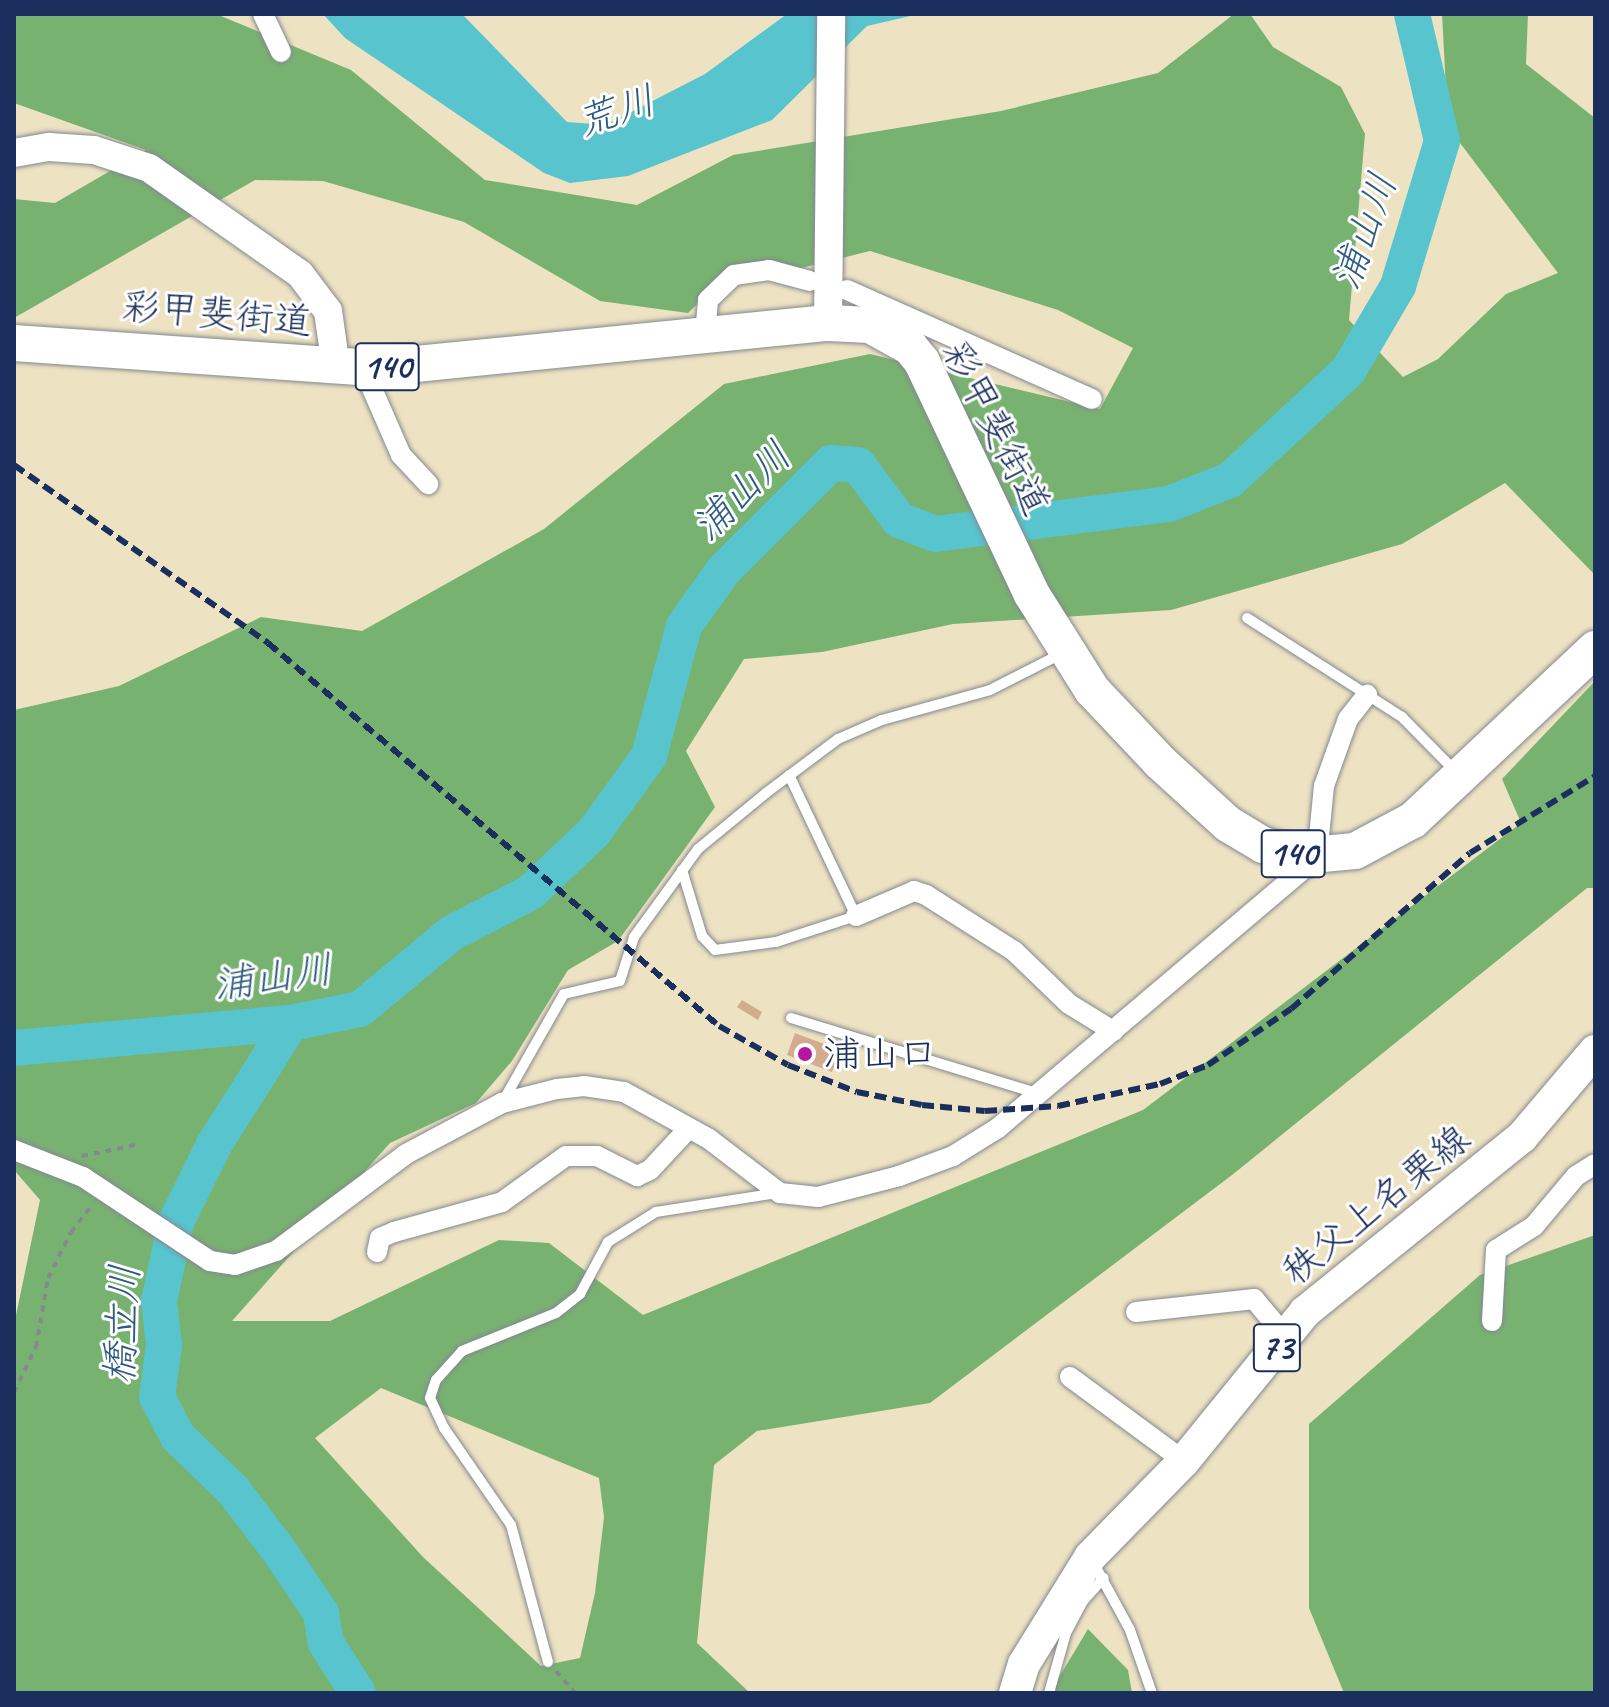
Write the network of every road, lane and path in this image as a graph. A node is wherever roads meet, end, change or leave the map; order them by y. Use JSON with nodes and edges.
{"nodes":[{"id":1,"x":263,"y":14,"type":"edge"},
{"id":2,"x":831,"y":14,"type":"edge"},
{"id":3,"x":281,"y":52,"type":"dead end"},
{"id":4,"x":14,"y":153,"type":"edge"},
{"id":5,"x":810,"y":281,"type":"dead end"},
{"id":6,"x":847,"y":290,"type":"dead end"},
{"id":7,"x":828,"y":323,"type":"junction"},
{"id":8,"x":705,"y":335,"type":"junction"},
{"id":9,"x":14,"y":343,"type":"edge"},
{"id":10,"x":350,"y":368,"type":"junction"},
{"id":11,"x":1092,"y":399,"type":"dead end"},
{"id":12,"x":428,"y":484,"type":"dead end"},
{"id":13,"x":1247,"y":618,"type":"dead end"},
{"id":14,"x":1595,"y":649,"type":"edge"},
{"id":15,"x":1066,"y":652,"type":"junction"},
{"id":16,"x":1367,"y":695,"type":"junction"},
{"id":17,"x":789,"y":775,"type":"junction"},
{"id":18,"x":1460,"y":776,"type":"junction"},
{"id":19,"x":1317,"y":857,"type":"junction"},
{"id":20,"x":682,"y":870,"type":"junction"},
{"id":21,"x":856,"y":916,"type":"junction"},
{"id":22,"x":791,"y":1018,"type":"dead end"},
{"id":23,"x":1113,"y":1031,"type":"junction"},
{"id":24,"x":1595,"y":1051,"type":"edge"},
{"id":25,"x":1039,"y":1093,"type":"junction"},
{"id":26,"x":502,"y":1103,"type":"junction"},
{"id":27,"x":689,"y":1128,"type":"junction"},
{"id":28,"x":135,"y":1145,"type":"dead end"},
{"id":29,"x":14,"y":1150,"type":"edge"},
{"id":30,"x":48,"y":1163,"type":"junction"},
{"id":31,"x":1595,"y":1164,"type":"edge"},
{"id":32,"x":780,"y":1193,"type":"junction"},
{"id":33,"x":113,"y":1194,"type":"junction"},
{"id":34,"x":377,"y":1252,"type":"dead end"},
{"id":35,"x":1136,"y":1312,"type":"dead end"},
{"id":36,"x":1492,"y":1321,"type":"dead end"},
{"id":37,"x":1286,"y":1337,"type":"junction"},
{"id":38,"x":1070,"y":1377,"type":"dead end"},
{"id":39,"x":14,"y":1392,"type":"edge"},
{"id":40,"x":1184,"y":1461,"type":"junction"},
{"id":41,"x":1097,"y":1567,"type":"junction"},
{"id":42,"x":548,"y":1662,"type":"joint"},
{"id":43,"x":575,"y":1693,"type":"edge"},
{"id":44,"x":1015,"y":1693,"type":"edge"},
{"id":45,"x":1049,"y":1693,"type":"edge"},
{"id":46,"x":1152,"y":1693,"type":"edge"}],
"edges":[{"from":1,"to":3,"type":"street"},
{"from":2,"to":7,"type":"street"},
{"from":4,"to":10,"type":"street"},
{"from":5,"to":8,"type":"street"},
{"from":6,"to":11,"type":"street"},
{"from":7,"to":8,"type":"highway","name":"彩甲斐街道","number":"140"},
{"from":7,"to":15,"type":"highway","name":"彩甲斐街道","number":"140"},
{"from":8,"to":10,"type":"highway","name":"彩甲斐街道","number":"140"},
{"from":9,"to":10,"type":"highway","name":"彩甲斐街道","number":"140"},
{"from":10,"to":12,"type":"street"},
{"from":13,"to":16,"type":"lane"},
{"from":14,"to":18,"type":"highway","name":"彩甲斐街道","number":"140"},
{"from":15,"to":17,"type":"lane"},
{"from":15,"to":19,"type":"highway","name":"彩甲斐街道","number":"140"},
{"from":16,"to":18,"type":"lane"},
{"from":16,"to":19,"type":"street"},
{"from":17,"to":20,"type":"lane"},
{"from":17,"to":21,"type":"lane"},
{"from":18,"to":19,"type":"highway","name":"彩甲斐街道","number":"140"},
{"from":19,"to":23,"type":"street"},
{"from":20,"to":21,"type":"lane"},
{"from":20,"to":26,"type":"lane"},
{"from":21,"to":23,"type":"street"},
{"from":22,"to":25,"type":"lane"},
{"from":23,"to":25,"type":"street"},
{"from":24,"to":37,"type":"main road","name":"秩父上名栗線","number":"73"},
{"from":25,"to":32,"type":"street"},
{"from":26,"to":27,"type":"street"},
{"from":26,"to":33,"type":"street"},
{"from":27,"to":32,"type":"street"},
{"from":27,"to":34,"type":"street"},
{"from":28,"to":30,"type":"path"},
{"from":29,"to":30,"type":"street"},
{"from":30,"to":33,"type":"street"},
{"from":31,"to":36,"type":"street"},
{"from":32,"to":42,"type":"lane"},
{"from":33,"to":39,"type":"path"},
{"from":35,"to":37,"type":"street"},
{"from":37,"to":40,"type":"main road","name":"秩父上名栗線","number":"73"},
{"from":38,"to":40,"type":"street"},
{"from":40,"to":41,"type":"main road","name":"秩父上名栗線","number":"73"},
{"from":41,"to":44,"type":"main road","name":"秩父上名栗線","number":"73"},
{"from":41,"to":45,"type":"lane"},
{"from":41,"to":46,"type":"lane"},
{"from":42,"to":43,"type":"path"}]}
